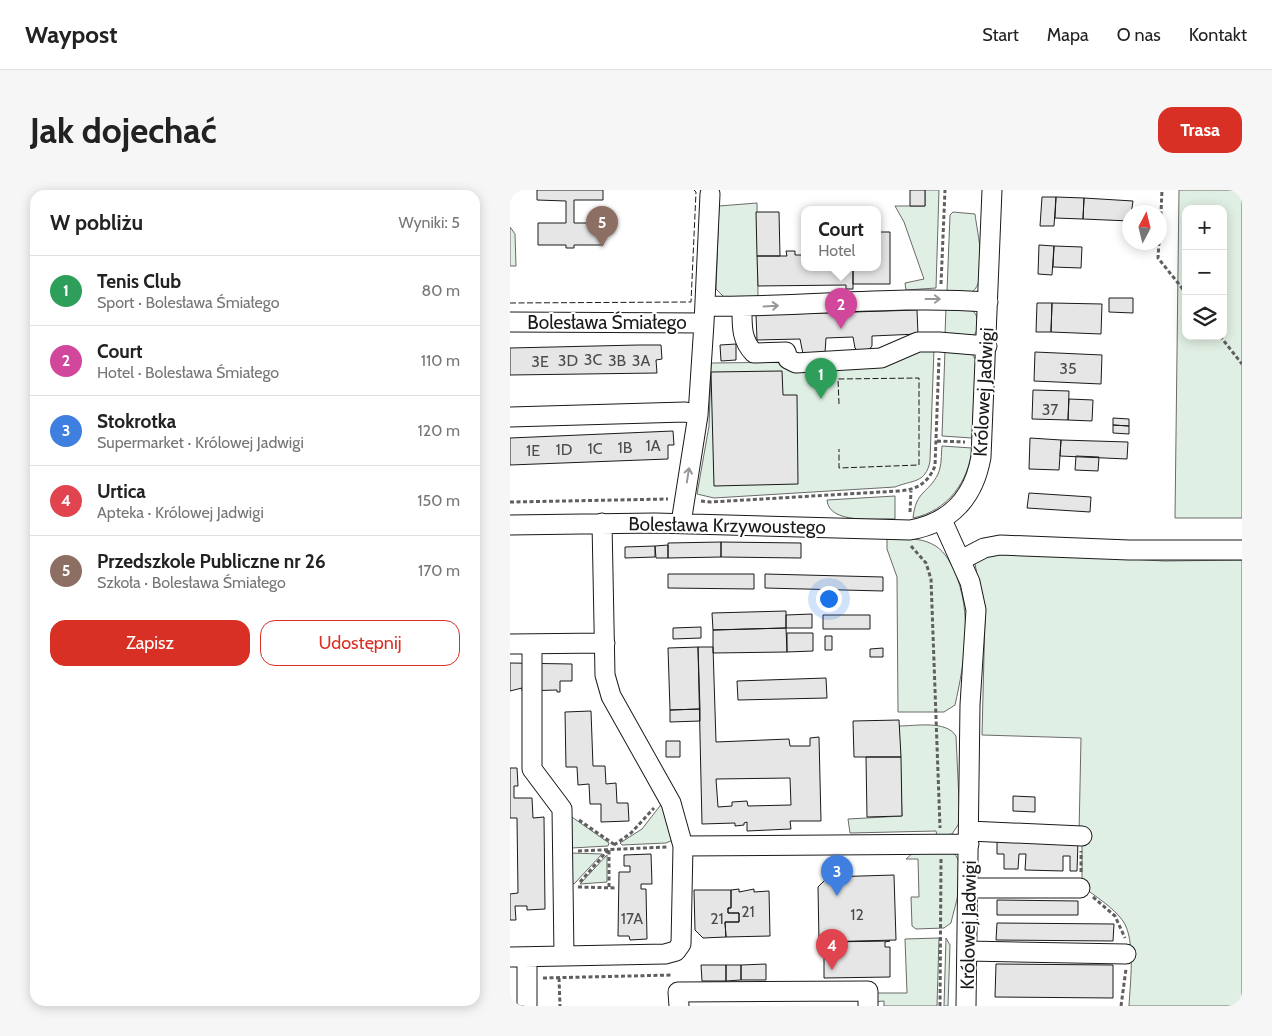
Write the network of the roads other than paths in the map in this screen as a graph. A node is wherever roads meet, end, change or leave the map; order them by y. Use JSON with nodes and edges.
{"nodes":[{"id":1,"x":992,"y":190,"type":"edge"},
{"id":2,"x":710,"y":194,"type":"dead end"},
{"id":3,"x":988,"y":302,"type":"junction"},
{"id":4,"x":742,"y":307,"type":"junction"},
{"id":5,"x":704,"y":315,"type":"junction"},
{"id":6,"x":510,"y":322,"type":"edge"},
{"id":7,"x":987,"y":346,"type":"junction"},
{"id":8,"x":698,"y":414,"type":"junction"},
{"id":9,"x":510,"y":418,"type":"edge"},
{"id":10,"x":942,"y":520,"type":"junction"},
{"id":11,"x":602,"y":523,"type":"junction"},
{"id":12,"x":681,"y":523,"type":"junction"},
{"id":13,"x":510,"y":525,"type":"edge"},
{"id":14,"x":1242,"y":550,"type":"edge"},
{"id":15,"x":961,"y":560,"type":"junction"},
{"id":16,"x":605,"y":643,"type":"junction"},
{"id":17,"x":510,"y":644,"type":"edge"},
{"id":18,"x":532,"y":644,"type":"junction"},
{"id":19,"x":1082,"y":836,"type":"road end"},
{"id":20,"x":969,"y":838,"type":"junction"},
{"id":21,"x":683,"y":846,"type":"junction"},
{"id":22,"x":968,"y":888,"type":"junction"},
{"id":23,"x":1080,"y":888,"type":"road end"},
{"id":24,"x":966,"y":950,"type":"junction"},
{"id":25,"x":1126,"y":954,"type":"road end"},
{"id":26,"x":564,"y":956,"type":"junction"},
{"id":27,"x":518,"y":957,"type":"edge"},
{"id":28,"x":527,"y":1006,"type":"edge"},
{"id":29,"x":679,"y":1006,"type":"edge"},
{"id":30,"x":868,"y":1006,"type":"edge"},
{"id":31,"x":966,"y":1006,"type":"edge"}],
"edges":[{"from":1,"to":3,"type":"street","name":"Królowej Jadwigi"},
{"from":2,"to":5,"type":"street"},
{"from":4,"to":3,"type":"street","name":"Bolesława Śmiałego","one_way":true},
{"from":3,"to":7,"type":"street","name":"Królowej Jadwigi"},
{"from":4,"to":5,"type":"street","name":"Bolesława Śmiałego"},
{"from":4,"to":7,"type":"street"},
{"from":5,"to":6,"type":"street","name":"Bolesława Śmiałego"},
{"from":5,"to":8,"type":"street"},
{"from":7,"to":10,"type":"street","name":"Królowej Jadwigi"},
{"from":8,"to":9,"type":"street"},
{"from":12,"to":8,"type":"street","one_way":true},
{"from":10,"to":12,"type":"street","name":"Bolesława Krzywoustego"},
{"from":10,"to":15,"type":"street","name":"Królowej Jadwigi"},
{"from":11,"to":12,"type":"street","name":"Bolesława Krzywoustego"},
{"from":11,"to":13,"type":"street","name":"Bolesława Krzywoustego"},
{"from":11,"to":16,"type":"street"},
{"from":14,"to":15,"type":"street"},
{"from":15,"to":20,"type":"street","name":"Królowej Jadwigi"},
{"from":16,"to":18,"type":"street"},
{"from":16,"to":21,"type":"street"},
{"from":17,"to":18,"type":"street"},
{"from":18,"to":26,"type":"street"},
{"from":19,"to":20,"type":"street"},
{"from":20,"to":21,"type":"street","name":"Królowej Jadwigi"},
{"from":20,"to":22,"type":"street","name":"Królowej Jadwigi"},
{"from":21,"to":26,"type":"street"},
{"from":22,"to":23,"type":"street"},
{"from":22,"to":24,"type":"street","name":"Królowej Jadwigi"},
{"from":24,"to":25,"type":"street"},
{"from":24,"to":31,"type":"street","name":"Królowej Jadwigi"},
{"from":26,"to":27,"type":"street"},
{"from":27,"to":28,"type":"street"},
{"from":29,"to":30,"type":"street"}]}
